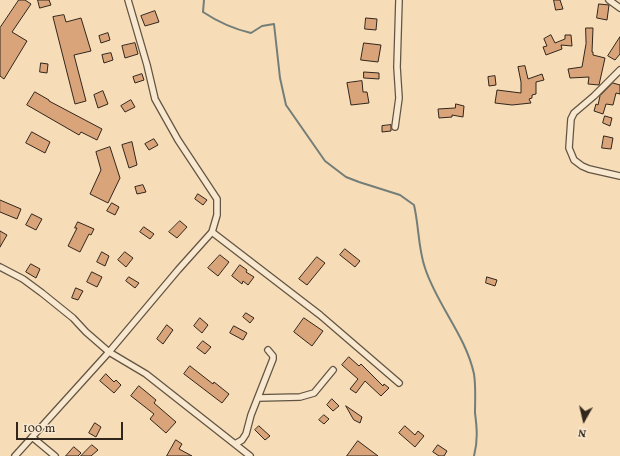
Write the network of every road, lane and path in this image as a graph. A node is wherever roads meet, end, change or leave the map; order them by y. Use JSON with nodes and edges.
{"nodes":[{"id":1,"x":128,"y":0,"type":"edge"},
{"id":2,"x":399,"y":0,"type":"edge"},
{"id":3,"x":609,"y":0,"type":"edge"},
{"id":4,"x":620,"y":8,"type":"edge"},
{"id":5,"x":620,"y":70,"type":"edge"},
{"id":6,"x":395,"y":127,"type":"dead end"},
{"id":7,"x":620,"y":176,"type":"edge"},
{"id":8,"x":212,"y":232,"type":"junction"},
{"id":9,"x":0,"y":267,"type":"edge"},
{"id":10,"x":268,"y":350,"type":"dead end"},
{"id":11,"x":109,"y":352,"type":"junction"},
{"id":12,"x":333,"y":370,"type":"dead end"},
{"id":13,"x":399,"y":382,"type":"dead end"},
{"id":14,"x":258,"y":398,"type":"junction"},
{"id":15,"x":32,"y":436,"type":"junction"},
{"id":16,"x":235,"y":444,"type":"junction"},
{"id":17,"x":14,"y":456,"type":"edge"},
{"id":18,"x":55,"y":456,"type":"edge"},
{"id":19,"x":250,"y":456,"type":"edge"}],
"edges":[{"from":1,"to":8,"type":"street"},
{"from":2,"to":6,"type":"street"},
{"from":3,"to":4,"type":"street"},
{"from":5,"to":7,"type":"street"},
{"from":8,"to":11,"type":"street"},
{"from":8,"to":13,"type":"street"},
{"from":9,"to":11,"type":"street"},
{"from":10,"to":14,"type":"street"},
{"from":11,"to":15,"type":"street"},
{"from":11,"to":16,"type":"street"},
{"from":12,"to":14,"type":"street"},
{"from":14,"to":16,"type":"street"},
{"from":15,"to":17,"type":"street"},
{"from":15,"to":18,"type":"street"},
{"from":16,"to":19,"type":"street"}]}
